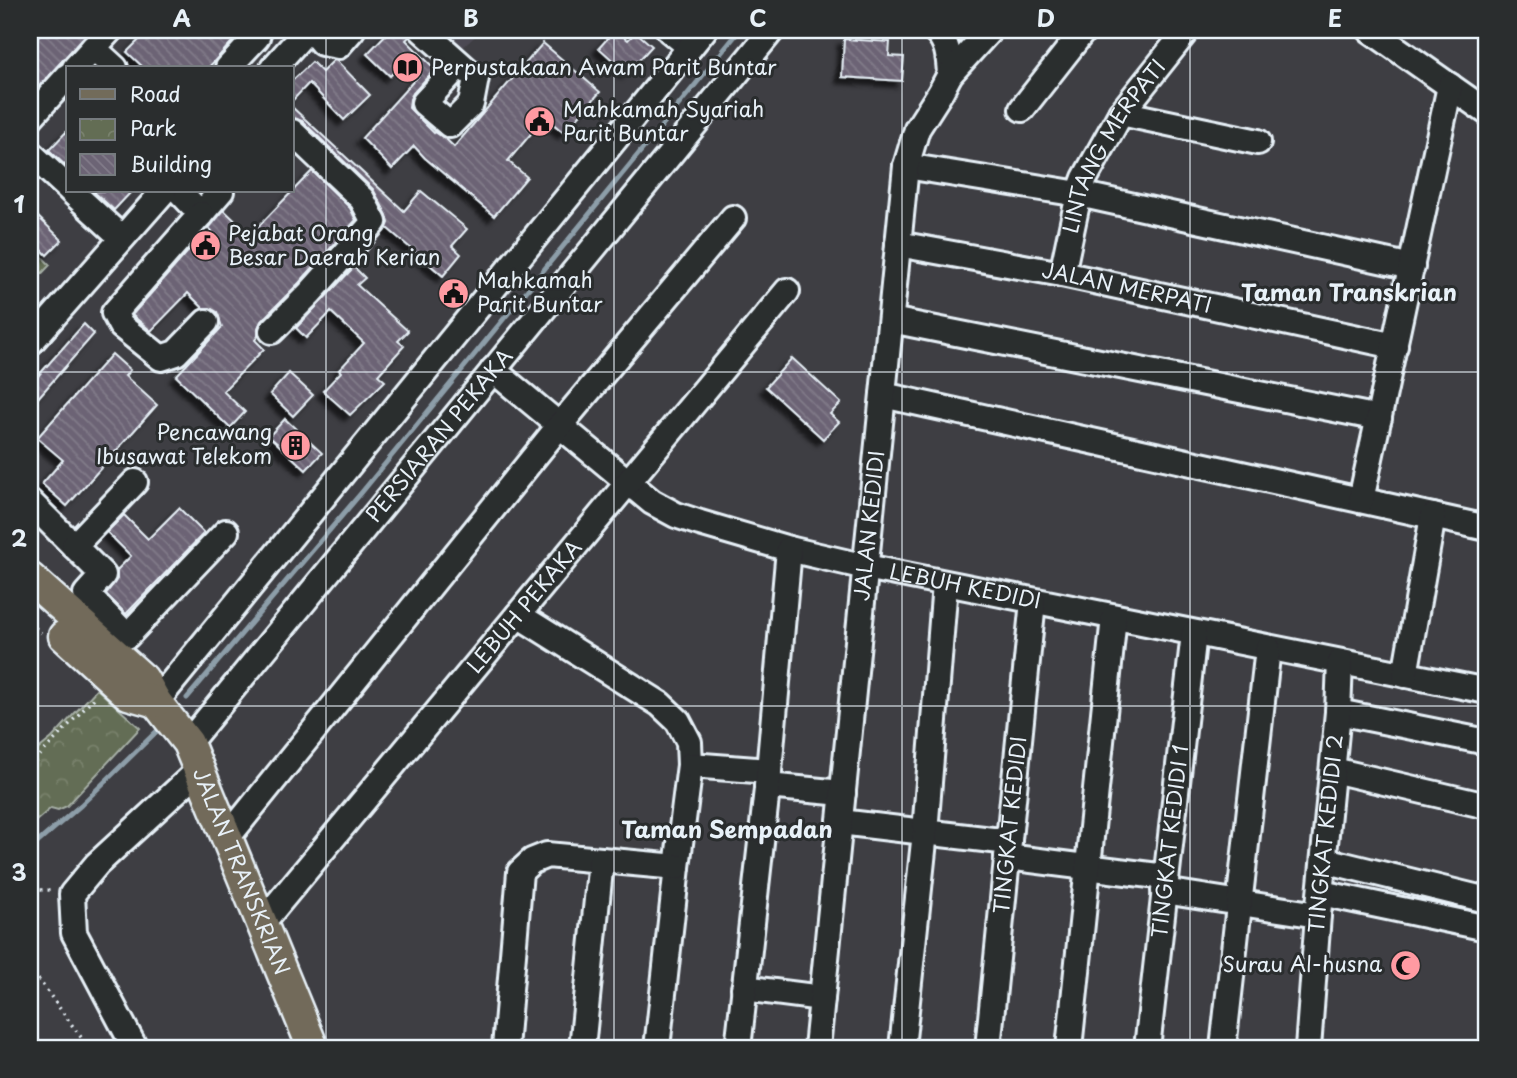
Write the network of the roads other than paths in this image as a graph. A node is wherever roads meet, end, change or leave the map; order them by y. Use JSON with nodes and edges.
{"nodes":[{"id":1,"x":110,"y":30,"type":"edge"},
{"id":2,"x":259,"y":30,"type":"edge"},
{"id":3,"x":309,"y":30,"type":"edge"},
{"id":4,"x":352,"y":30,"type":"edge"},
{"id":5,"x":422,"y":30,"type":"edge"},
{"id":6,"x":669,"y":30,"type":"edge"},
{"id":7,"x":772,"y":30,"type":"edge"},
{"id":8,"x":935,"y":30,"type":"edge"},
{"id":9,"x":990,"y":30,"type":"edge"},
{"id":10,"x":1084,"y":30,"type":"edge"},
{"id":11,"x":1187,"y":30,"type":"edge"},
{"id":12,"x":1370,"y":30,"type":"edge"},
{"id":13,"x":697,"y":38,"type":"edge"},
{"id":14,"x":93,"y":48,"type":"junction"},
{"id":15,"x":460,"y":64,"type":"dead end"},
{"id":16,"x":77,"y":66,"type":"edge"},
{"id":17,"x":113,"y":66,"type":"edge"},
{"id":18,"x":230,"y":66,"type":"edge"},
{"id":19,"x":275,"y":66,"type":"edge"},
{"id":20,"x":950,"y":74,"type":"junction"},
{"id":21,"x":66,"y":78,"type":"edge"},
{"id":22,"x":1450,"y":86,"type":"junction"},
{"id":23,"x":1021,"y":109,"type":"dead end"},
{"id":24,"x":1487,"y":112,"type":"edge"},
{"id":25,"x":1121,"y":113,"type":"junction"},
{"id":26,"x":30,"y":118,"type":"edge"},
{"id":27,"x":294,"y":134,"type":"edge"},
{"id":28,"x":1258,"y":142,"type":"dead end"},
{"id":29,"x":30,"y":153,"type":"edge"},
{"id":30,"x":906,"y":166,"type":"junction"},
{"id":31,"x":66,"y":186,"type":"edge"},
{"id":32,"x":72,"y":192,"type":"edge"},
{"id":33,"x":162,"y":192,"type":"edge"},
{"id":34,"x":180,"y":192,"type":"edge"},
{"id":35,"x":220,"y":192,"type":"edge"},
{"id":36,"x":1079,"y":194,"type":"junction"},
{"id":37,"x":201,"y":214,"type":"junction"},
{"id":38,"x":733,"y":218,"type":"dead end"},
{"id":39,"x":122,"y":238,"type":"junction"},
{"id":40,"x":898,"y":244,"type":"junction"},
{"id":41,"x":1412,"y":267,"type":"junction"},
{"id":42,"x":1062,"y":274,"type":"junction"},
{"id":43,"x":787,"y":291,"type":"dead end"},
{"id":44,"x":891,"y":320,"type":"junction"},
{"id":45,"x":206,"y":322,"type":"dead end"},
{"id":46,"x":272,"y":331,"type":"dead end"},
{"id":47,"x":30,"y":343,"type":"edge"},
{"id":48,"x":1395,"y":346,"type":"junction"},
{"id":49,"x":494,"y":370,"type":"junction"},
{"id":50,"x":883,"y":395,"type":"junction"},
{"id":51,"x":1379,"y":418,"type":"junction"},
{"id":52,"x":560,"y":425,"type":"junction"},
{"id":53,"x":135,"y":482,"type":"dead end"},
{"id":54,"x":628,"y":482,"type":"junction"},
{"id":55,"x":1361,"y":500,"type":"junction"},
{"id":56,"x":30,"y":502,"type":"edge"},
{"id":57,"x":1433,"y":516,"type":"junction"},
{"id":58,"x":1487,"y":528,"type":"edge"},
{"id":59,"x":226,"y":532,"type":"dead end"},
{"id":60,"x":74,"y":546,"type":"junction"},
{"id":61,"x":789,"y":549,"type":"junction"},
{"id":62,"x":866,"y":568,"type":"junction"},
{"id":63,"x":30,"y":578,"type":"edge"},
{"id":64,"x":945,"y":584,"type":"junction"},
{"id":65,"x":1033,"y":601,"type":"junction"},
{"id":66,"x":30,"y":604,"type":"edge"},
{"id":67,"x":517,"y":615,"type":"junction"},
{"id":68,"x":1114,"y":617,"type":"junction"},
{"id":69,"x":1194,"y":633,"type":"junction"},
{"id":70,"x":1268,"y":648,"type":"junction"},
{"id":71,"x":1340,"y":662,"type":"junction"},
{"id":72,"x":1405,"y":675,"type":"junction"},
{"id":73,"x":1487,"y":691,"type":"edge"},
{"id":74,"x":156,"y":702,"type":"junction"},
{"id":75,"x":1338,"y":712,"type":"junction"},
{"id":76,"x":1487,"y":742,"type":"edge"},
{"id":77,"x":194,"y":756,"type":"junction"},
{"id":78,"x":690,"y":765,"type":"junction"},
{"id":79,"x":1333,"y":770,"type":"junction"},
{"id":80,"x":768,"y":778,"type":"junction"},
{"id":81,"x":843,"y":793,"type":"junction"},
{"id":82,"x":1487,"y":806,"type":"edge"},
{"id":83,"x":840,"y":822,"type":"junction"},
{"id":84,"x":925,"y":832,"type":"junction"},
{"id":85,"x":227,"y":838,"type":"junction"},
{"id":86,"x":1008,"y":849,"type":"junction"},
{"id":87,"x":601,"y":860,"type":"junction"},
{"id":88,"x":1324,"y":860,"type":"junction"},
{"id":89,"x":677,"y":867,"type":"junction"},
{"id":90,"x":1088,"y":867,"type":"junction"},
{"id":91,"x":1165,"y":884,"type":"junction"},
{"id":92,"x":1487,"y":900,"type":"edge"},
{"id":93,"x":1240,"y":903,"type":"junction"},
{"id":94,"x":1319,"y":904,"type":"junction"},
{"id":95,"x":262,"y":923,"type":"junction"},
{"id":96,"x":1487,"y":928,"type":"edge"},
{"id":97,"x":744,"y":988,"type":"junction"},
{"id":98,"x":822,"y":998,"type":"junction"},
{"id":99,"x":135,"y":1048,"type":"edge"},
{"id":100,"x":313,"y":1048,"type":"edge"},
{"id":101,"x":505,"y":1048,"type":"edge"},
{"id":102,"x":582,"y":1048,"type":"edge"},
{"id":103,"x":657,"y":1048,"type":"edge"},
{"id":104,"x":738,"y":1048,"type":"edge"},
{"id":105,"x":817,"y":1048,"type":"edge"},
{"id":106,"x":902,"y":1048,"type":"edge"},
{"id":107,"x":988,"y":1048,"type":"edge"},
{"id":108,"x":1069,"y":1048,"type":"edge"},
{"id":109,"x":1147,"y":1048,"type":"edge"},
{"id":110,"x":1223,"y":1048,"type":"edge"},
{"id":111,"x":1308,"y":1048,"type":"edge"}],
"edges":[{"from":1,"to":14,"type":"street"},
{"from":2,"to":18,"type":"street"},
{"from":3,"to":4,"type":"street"},
{"from":3,"to":19,"type":"street"},
{"from":5,"to":15,"type":"street"},
{"from":6,"to":13,"type":"street"},
{"from":7,"to":49,"type":"street","name":"PERSIARAN PEKAKA"},
{"from":8,"to":20,"type":"street"},
{"from":9,"to":20,"type":"street","name":"JALAN KEDIDI"},
{"from":10,"to":23,"type":"street"},
{"from":11,"to":25,"type":"street","name":"LINTANG MERPATI"},
{"from":12,"to":22,"type":"street"},
{"from":13,"to":74,"type":"street"},
{"from":14,"to":16,"type":"street"},
{"from":14,"to":17,"type":"street"},
{"from":20,"to":30,"type":"street","name":"JALAN KEDIDI"},
{"from":21,"to":26,"type":"street"},
{"from":22,"to":24,"type":"street"},
{"from":22,"to":41,"type":"street"},
{"from":25,"to":28,"type":"street"},
{"from":25,"to":36,"type":"street","name":"LINTANG MERPATI"},
{"from":27,"to":46,"type":"street"},
{"from":29,"to":31,"type":"street"},
{"from":30,"to":36,"type":"street"},
{"from":30,"to":40,"type":"street","name":"JALAN KEDIDI"},
{"from":32,"to":39,"type":"street"},
{"from":33,"to":39,"type":"street"},
{"from":34,"to":37,"type":"street"},
{"from":35,"to":37,"type":"street"},
{"from":36,"to":41,"type":"street"},
{"from":36,"to":42,"type":"street","name":"LINTANG MERPATI"},
{"from":37,"to":45,"type":"street"},
{"from":38,"to":52,"type":"street"},
{"from":39,"to":47,"type":"street"},
{"from":40,"to":42,"type":"street","name":"JALAN MERPATI"},
{"from":40,"to":44,"type":"street","name":"JALAN KEDIDI"},
{"from":41,"to":48,"type":"street"},
{"from":42,"to":48,"type":"street","name":"JALAN MERPATI"},
{"from":43,"to":54,"type":"street","name":"LEBUH PEKAKA"},
{"from":44,"to":50,"type":"street","name":"JALAN KEDIDI"},
{"from":44,"to":51,"type":"street"},
{"from":48,"to":51,"type":"street"},
{"from":49,"to":52,"type":"street","name":"LEBUH KEDIDI"},
{"from":49,"to":77,"type":"street","name":"PERSIARAN PEKAKA"},
{"from":50,"to":55,"type":"street"},
{"from":50,"to":62,"type":"street","name":"JALAN KEDIDI"},
{"from":51,"to":55,"type":"street"},
{"from":52,"to":54,"type":"street","name":"LEBUH KEDIDI"},
{"from":52,"to":85,"type":"street"},
{"from":53,"to":60,"type":"street"},
{"from":54,"to":61,"type":"street","name":"LEBUH KEDIDI"},
{"from":54,"to":67,"type":"street","name":"LEBUH PEKAKA"},
{"from":55,"to":57,"type":"street"},
{"from":56,"to":60,"type":"street"},
{"from":57,"to":58,"type":"street"},
{"from":57,"to":72,"type":"street"},
{"from":59,"to":60,"type":"street"},
{"from":61,"to":62,"type":"street","name":"LEBUH KEDIDI"},
{"from":61,"to":80,"type":"street"},
{"from":62,"to":64,"type":"street","name":"LEBUH KEDIDI"},
{"from":62,"to":81,"type":"street","name":"JALAN KEDIDI"},
{"from":63,"to":74,"type":"main road","name":"JALAN TRANSKRIAN"},
{"from":64,"to":65,"type":"street","name":"LEBUH KEDIDI"},
{"from":64,"to":84,"type":"street"},
{"from":65,"to":68,"type":"street","name":"LEBUH KEDIDI"},
{"from":65,"to":86,"type":"street","name":"TINGKAT KEDIDI"},
{"from":66,"to":74,"type":"main road"},
{"from":67,"to":78,"type":"street"},
{"from":67,"to":95,"type":"street","name":"LEBUH PEKAKA"},
{"from":68,"to":69,"type":"street","name":"LEBUH KEDIDI"},
{"from":68,"to":90,"type":"street"},
{"from":69,"to":70,"type":"street","name":"LEBUH KEDIDI"},
{"from":69,"to":91,"type":"street","name":"TINGKAT KEDIDI 1"},
{"from":70,"to":71,"type":"street","name":"LEBUH KEDIDI"},
{"from":70,"to":93,"type":"street"},
{"from":71,"to":72,"type":"street","name":"LEBUH KEDIDI"},
{"from":71,"to":75,"type":"street","name":"TINGKAT KEDIDI 2"},
{"from":72,"to":73,"type":"street","name":"LEBUH KEDIDI"},
{"from":74,"to":77,"type":"main road","name":"JALAN TRANSKRIAN"},
{"from":75,"to":76,"type":"street"},
{"from":75,"to":79,"type":"street","name":"TINGKAT KEDIDI 2"},
{"from":77,"to":85,"type":"main road","name":"JALAN TRANSKRIAN"},
{"from":77,"to":99,"type":"street","name":"PERSIARAN PEKAKA"},
{"from":78,"to":80,"type":"street"},
{"from":78,"to":89,"type":"street"},
{"from":79,"to":82,"type":"street"},
{"from":79,"to":88,"type":"street","name":"TINGKAT KEDIDI 2"},
{"from":80,"to":81,"type":"street"},
{"from":80,"to":97,"type":"street"},
{"from":81,"to":83,"type":"street","name":"JALAN KEDIDI"},
{"from":83,"to":84,"type":"street"},
{"from":83,"to":98,"type":"street","name":"JALAN KEDIDI"},
{"from":84,"to":86,"type":"street"},
{"from":84,"to":106,"type":"street"},
{"from":85,"to":95,"type":"main road","name":"JALAN TRANSKRIAN"},
{"from":86,"to":90,"type":"street"},
{"from":86,"to":107,"type":"street","name":"TINGKAT KEDIDI"},
{"from":87,"to":89,"type":"street"},
{"from":87,"to":101,"type":"street"},
{"from":87,"to":102,"type":"street"},
{"from":88,"to":92,"type":"street"},
{"from":88,"to":94,"type":"street","name":"TINGKAT KEDIDI 2"},
{"from":89,"to":103,"type":"street"},
{"from":90,"to":91,"type":"street"},
{"from":90,"to":108,"type":"street"},
{"from":91,"to":93,"type":"street"},
{"from":91,"to":109,"type":"street","name":"TINGKAT KEDIDI 1"},
{"from":93,"to":94,"type":"street"},
{"from":93,"to":110,"type":"street"},
{"from":94,"to":96,"type":"street"},
{"from":94,"to":111,"type":"street","name":"TINGKAT KEDIDI 2"},
{"from":95,"to":100,"type":"main road","name":"JALAN TRANSKRIAN"},
{"from":97,"to":98,"type":"street"},
{"from":97,"to":104,"type":"street"},
{"from":98,"to":105,"type":"street","name":"JALAN KEDIDI"}]}
